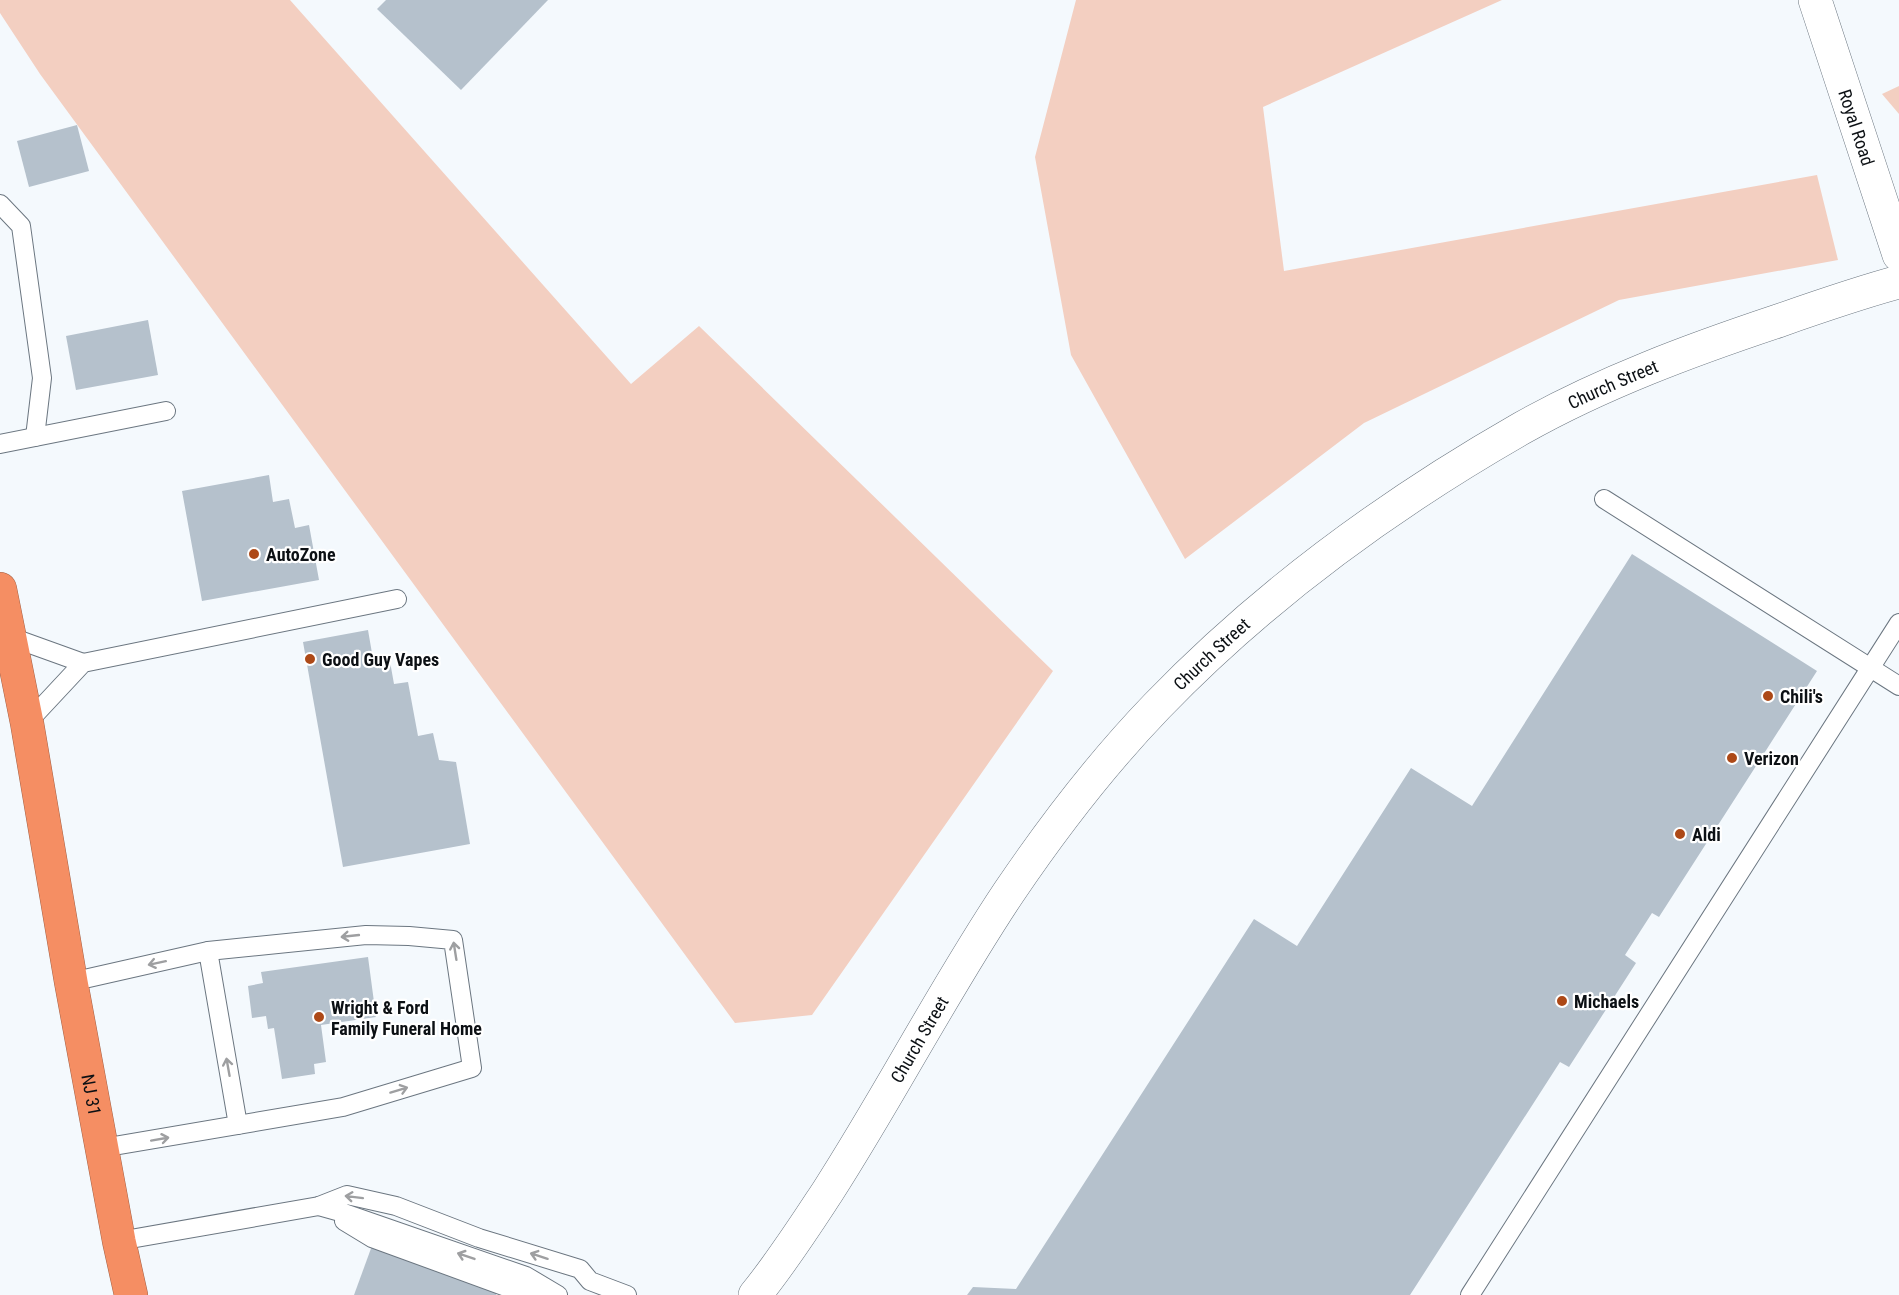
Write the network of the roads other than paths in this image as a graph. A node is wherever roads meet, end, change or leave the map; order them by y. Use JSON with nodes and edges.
{"nodes":[{"id":1,"x":1815,"y":0,"type":"edge"},
{"id":2,"x":0,"y":204,"type":"edge"},
{"id":3,"x":1899,"y":255,"type":"edge"},
{"id":4,"x":1899,"y":282,"type":"edge"},
{"id":5,"x":166,"y":411,"type":"dead end"},
{"id":6,"x":35,"y":437,"type":"junction"},
{"id":7,"x":0,"y":444,"type":"edge"},
{"id":8,"x":1604,"y":499,"type":"dead end"},
{"id":9,"x":0,"y":590,"type":"edge"},
{"id":10,"x":397,"y":599,"type":"dead end"},
{"id":11,"x":1899,"y":623,"type":"edge"},
{"id":12,"x":8,"y":636,"type":"junction"},
{"id":13,"x":83,"y":663,"type":"junction"},
{"id":14,"x":1870,"y":668,"type":"junction"},
{"id":15,"x":8,"y":679,"type":"edge"},
{"id":16,"x":1899,"y":686,"type":"edge"},
{"id":17,"x":27,"y":723,"type":"junction"},
{"id":18,"x":208,"y":951,"type":"junction"},
{"id":19,"x":71,"y":982,"type":"junction"},
{"id":20,"x":238,"y":1125,"type":"junction"},
{"id":21,"x":102,"y":1148,"type":"junction"},
{"id":22,"x":319,"y":1206,"type":"junction"},
{"id":23,"x":119,"y":1241,"type":"junction"},
{"id":24,"x":131,"y":1295,"type":"edge"},
{"id":25,"x":543,"y":1295,"type":"edge"},
{"id":26,"x":558,"y":1295,"type":"edge"},
{"id":27,"x":627,"y":1295,"type":"edge"},
{"id":28,"x":755,"y":1295,"type":"edge"},
{"id":29,"x":1470,"y":1295,"type":"edge"}],
"edges":[{"from":1,"to":3,"type":"street","name":"Royal Road"},
{"from":2,"to":6,"type":"lane"},
{"from":4,"to":28,"type":"street","name":"Church Street"},
{"from":5,"to":6,"type":"lane"},
{"from":6,"to":7,"type":"lane"},
{"from":8,"to":14,"type":"lane"},
{"from":9,"to":12,"type":"highway","number":"NJ 31"},
{"from":10,"to":13,"type":"lane"},
{"from":11,"to":14,"type":"lane"},
{"from":12,"to":13,"type":"lane"},
{"from":12,"to":15,"type":"highway","number":"NJ 31"},
{"from":13,"to":17,"type":"lane"},
{"from":14,"to":16,"type":"lane"},
{"from":14,"to":29,"type":"lane"},
{"from":15,"to":17,"type":"highway","number":"NJ 31"},
{"from":17,"to":19,"type":"highway","name":"NJ 31","number":"NJ 31"},
{"from":18,"to":19,"type":"lane","one_way":true},
{"from":20,"to":18,"type":"lane","one_way":true},
{"from":20,"to":18,"type":"lane","one_way":true},
{"from":19,"to":21,"type":"highway","name":"NJ 31","number":"NJ 31"},
{"from":21,"to":20,"type":"lane","one_way":true},
{"from":21,"to":23,"type":"highway","name":"NJ 31","number":"NJ 31"},
{"from":22,"to":23,"type":"lane"},
{"from":22,"to":25,"type":"lane"},
{"from":26,"to":22,"type":"lane","one_way":true},
{"from":27,"to":22,"type":"lane","one_way":true},
{"from":23,"to":24,"type":"highway","name":"NJ 31","number":"NJ 31"}]}
